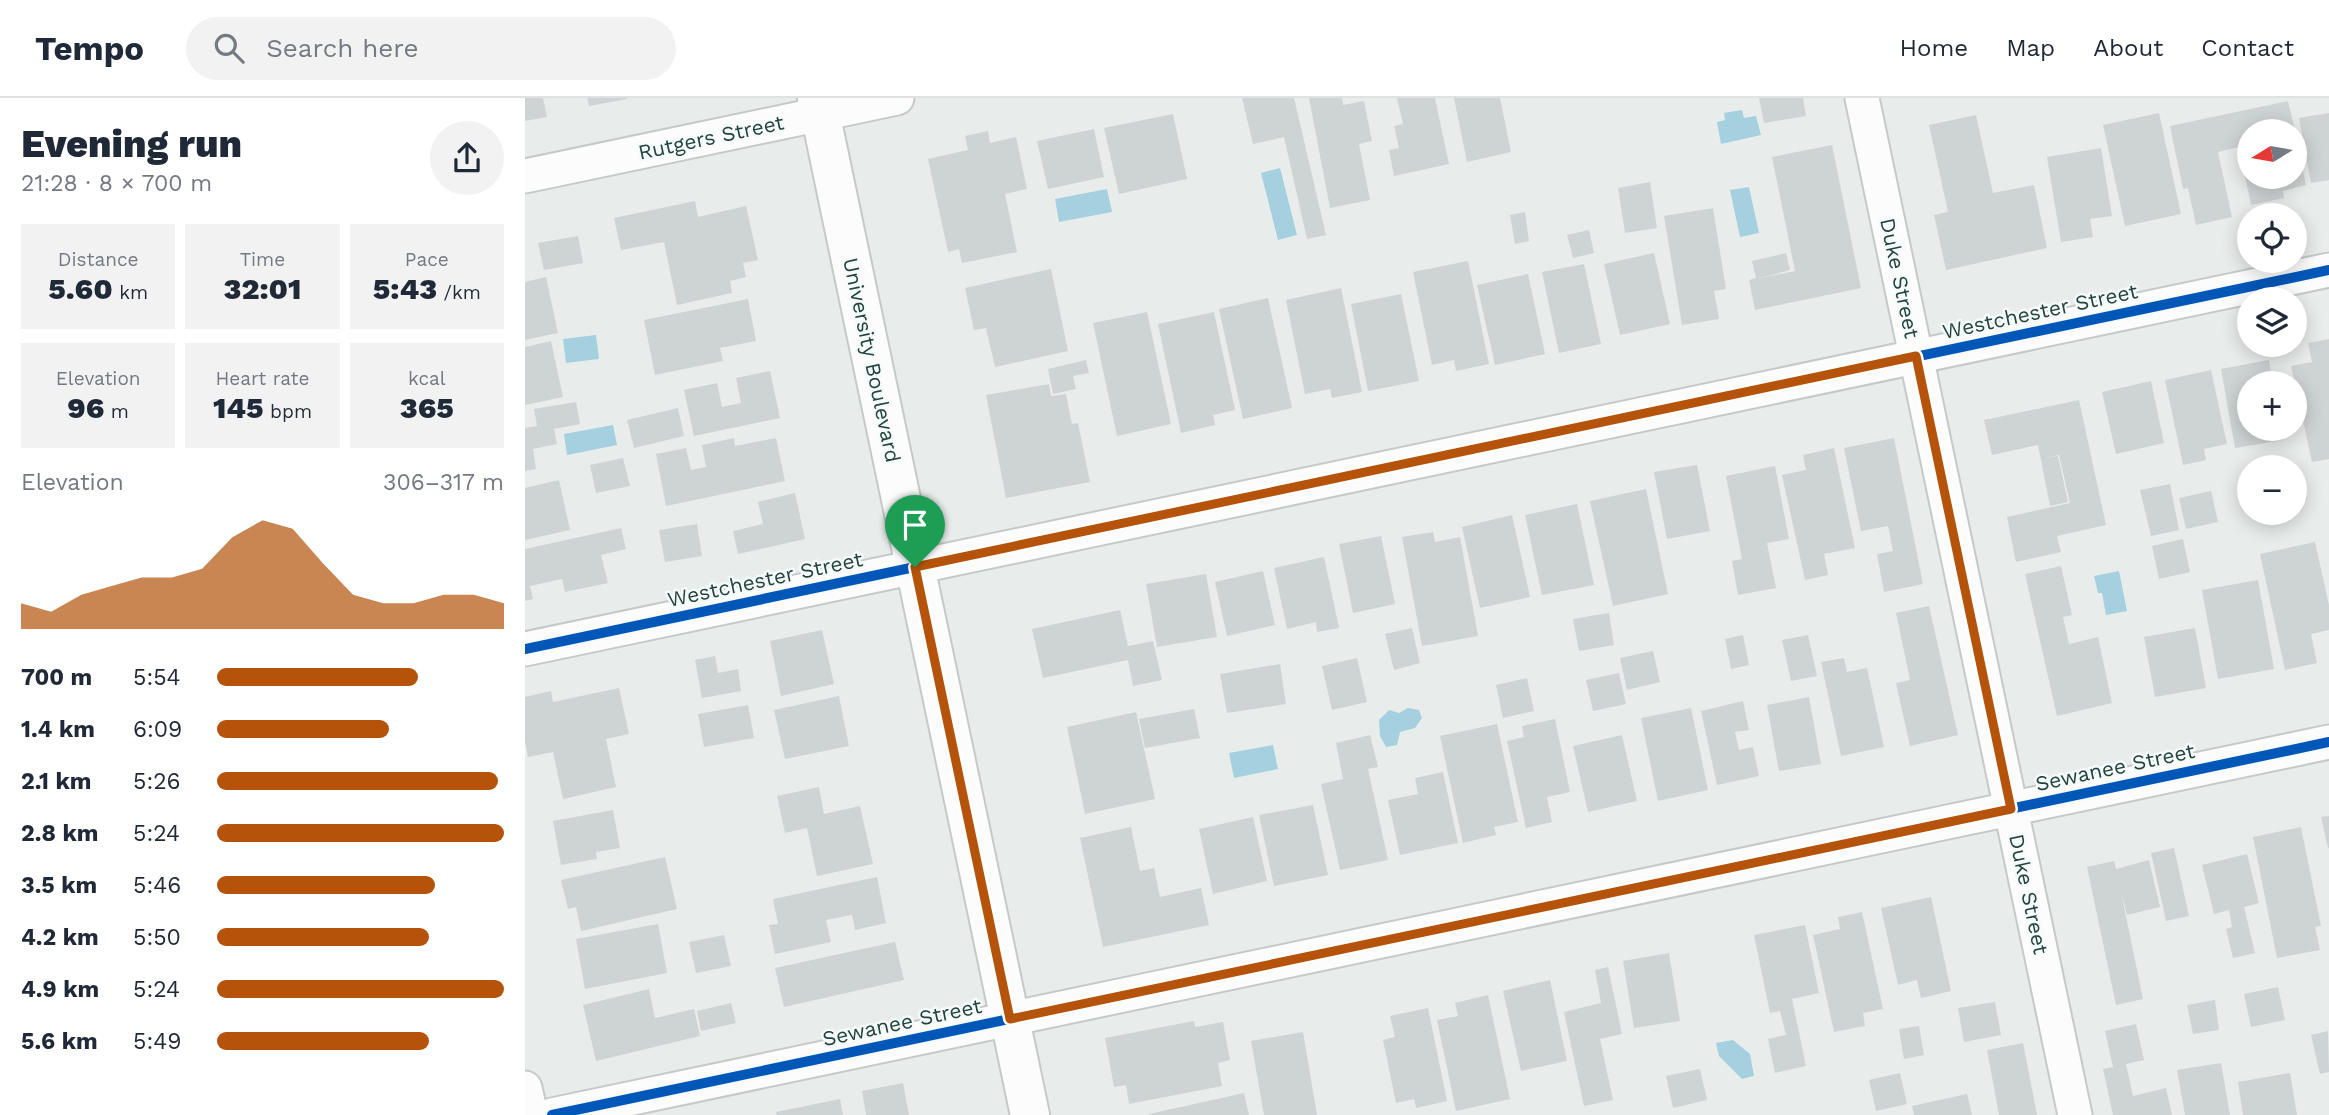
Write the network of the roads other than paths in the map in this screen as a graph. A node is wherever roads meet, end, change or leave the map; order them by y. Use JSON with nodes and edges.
{"nodes":[{"id":1,"x":897,"y":98,"type":"edge"},
{"id":2,"x":1862,"y":98,"type":"edge"},
{"id":3,"x":818,"y":106,"type":"edge"},
{"id":4,"x":525,"y":176,"type":"edge"},
{"id":5,"x":2329,"y":270,"type":"edge"},
{"id":6,"x":1916,"y":356,"type":"junction"},
{"id":7,"x":915,"y":567,"type":"junction"},
{"id":8,"x":525,"y":649,"type":"edge"},
{"id":9,"x":2329,"y":742,"type":"edge"},
{"id":10,"x":2011,"y":809,"type":"junction"},
{"id":11,"x":1010,"y":1019,"type":"junction"},
{"id":12,"x":525,"y":1088,"type":"edge"},
{"id":13,"x":531,"y":1115,"type":"edge"},
{"id":14,"x":552,"y":1115,"type":"edge"},
{"id":15,"x":1030,"y":1115,"type":"edge"},
{"id":16,"x":2075,"y":1115,"type":"edge"}],
"edges":[{"from":1,"to":3,"type":"street","name":"Rutgers Street"},
{"from":2,"to":6,"type":"street","name":"Duke Street"},
{"from":3,"to":4,"type":"street","name":"Rutgers Street"},
{"from":3,"to":7,"type":"street","name":"University Boulevard"},
{"from":5,"to":6,"type":"street","name":"Westchester Street"},
{"from":6,"to":7,"type":"street","name":"Westchester Street"},
{"from":6,"to":10,"type":"street","name":"Duke Street"},
{"from":7,"to":8,"type":"street","name":"Westchester Street"},
{"from":7,"to":11,"type":"street","name":"University Boulevard"},
{"from":9,"to":10,"type":"street","name":"Sewanee Street"},
{"from":10,"to":11,"type":"street","name":"Sewanee Street"},
{"from":10,"to":16,"type":"street","name":"Duke Street"},
{"from":11,"to":14,"type":"street","name":"Sewanee Street"},
{"from":11,"to":15,"type":"street","name":"University Boulevard"},
{"from":12,"to":13,"type":"street"}]}
